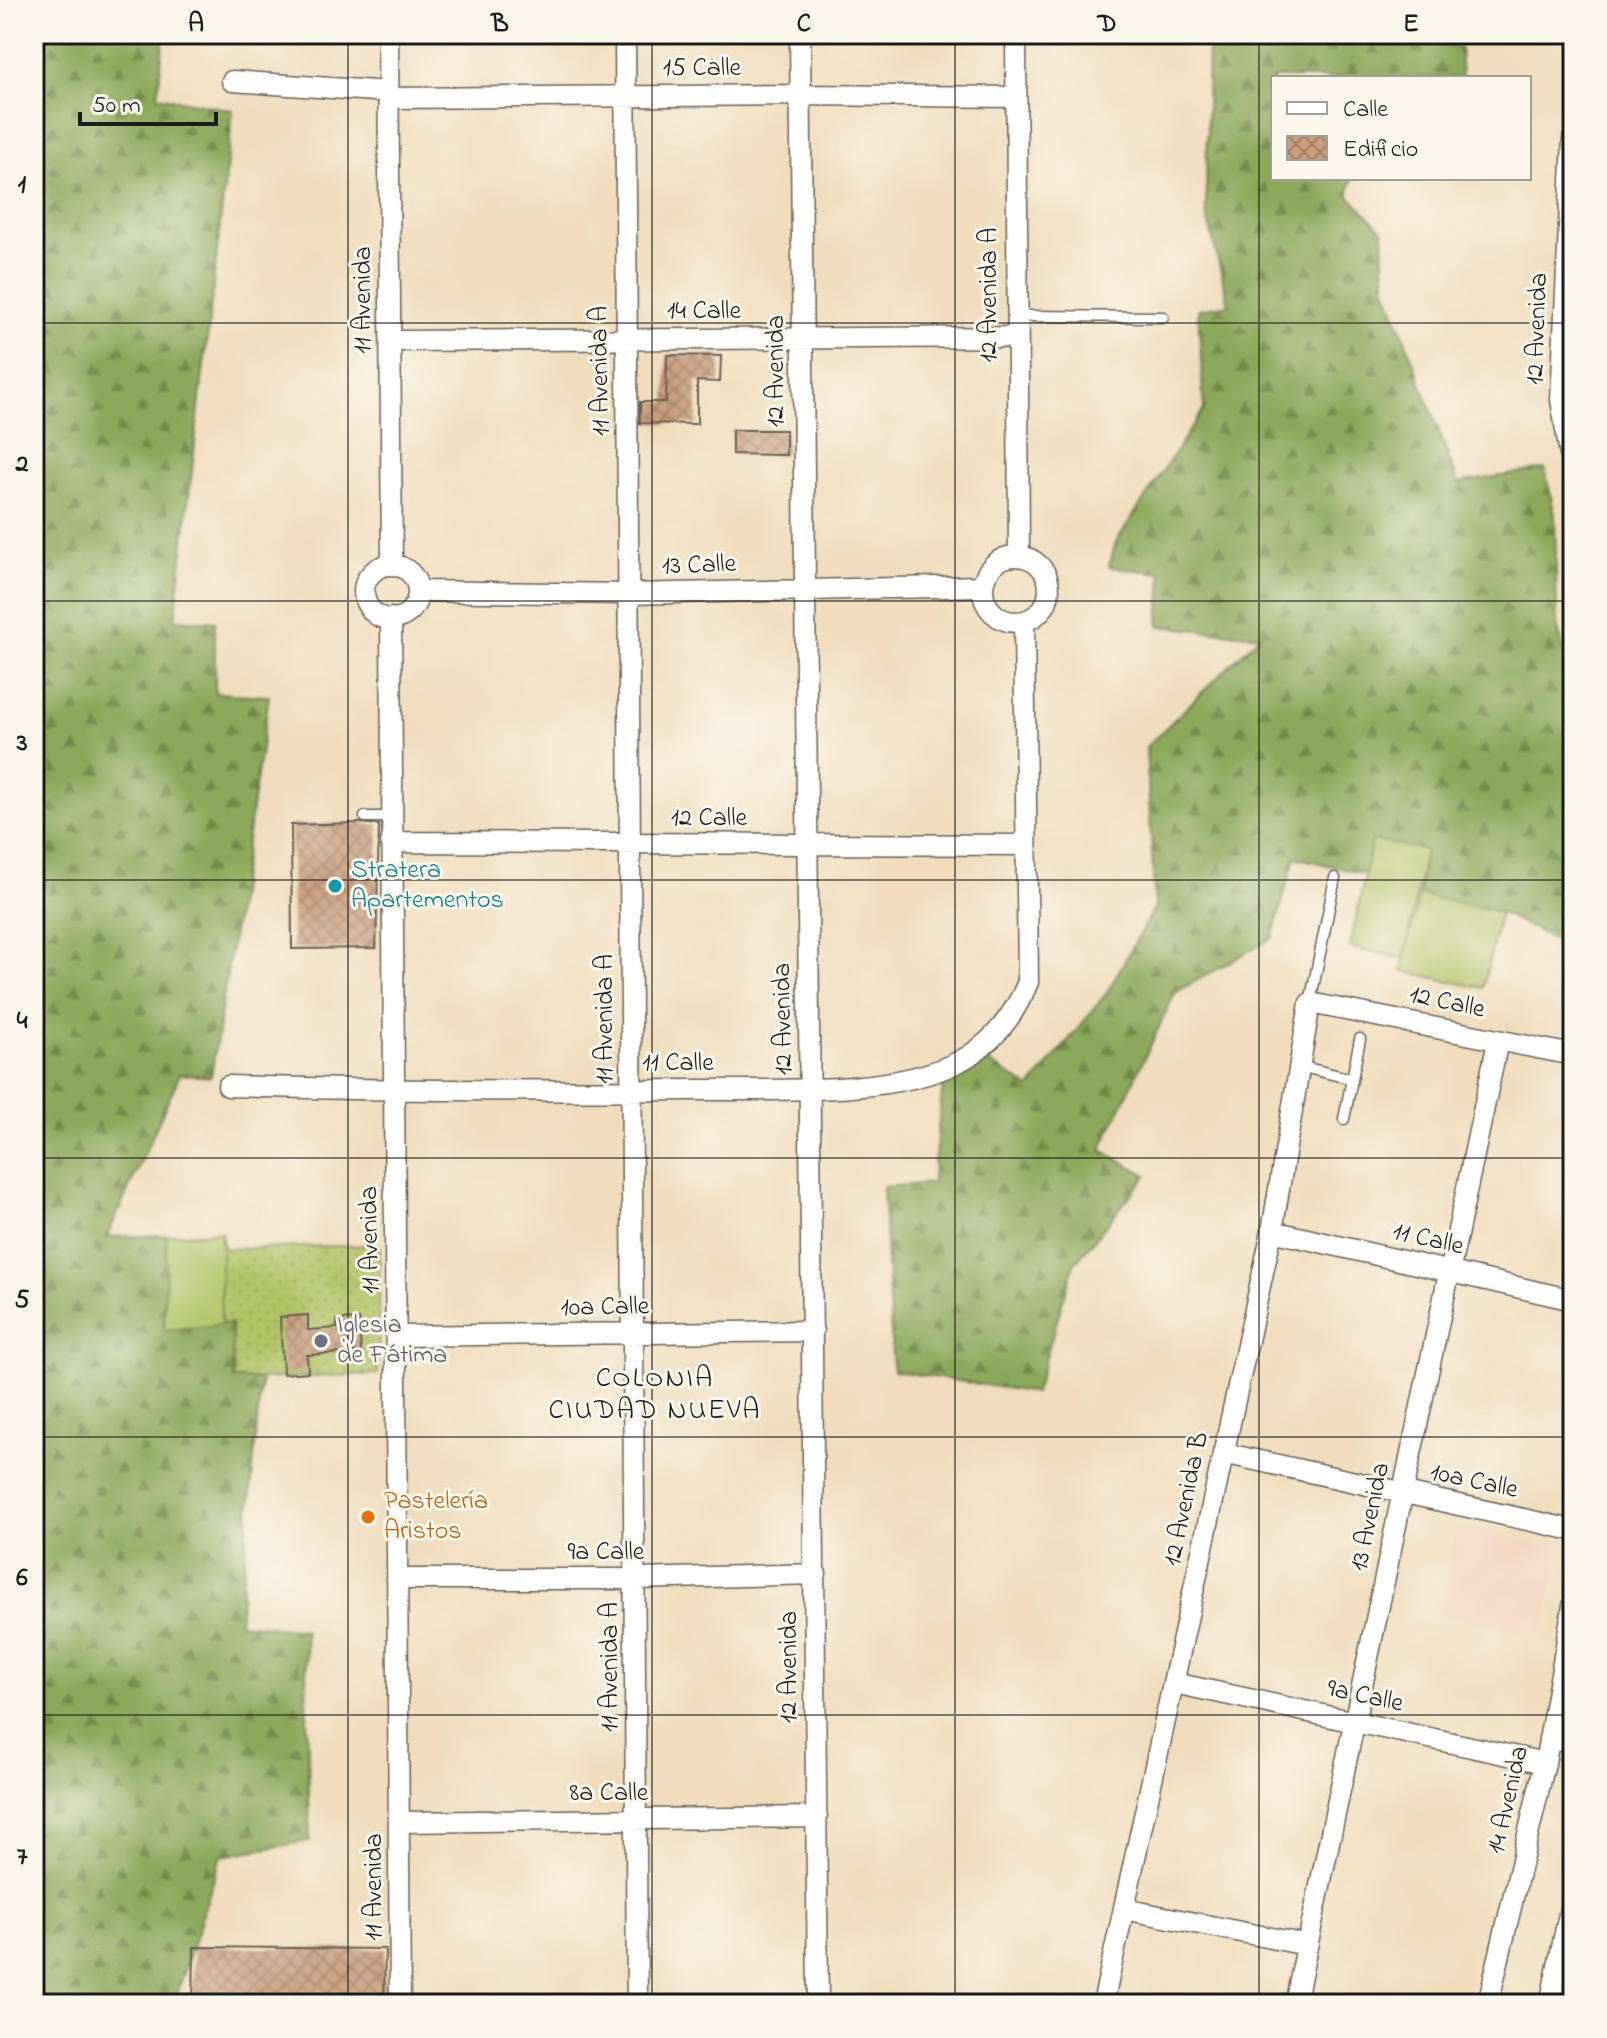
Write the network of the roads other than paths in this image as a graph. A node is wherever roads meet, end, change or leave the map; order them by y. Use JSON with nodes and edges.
{"nodes":[{"id":1,"x":388,"y":34,"type":"edge"},
{"id":2,"x":625,"y":34,"type":"edge"},
{"id":3,"x":800,"y":34,"type":"edge"},
{"id":4,"x":1016,"y":34,"type":"edge"},
{"id":5,"x":232,"y":81,"type":"dead end"},
{"id":6,"x":389,"y":95,"type":"junction"},
{"id":7,"x":800,"y":95,"type":"junction"},
{"id":8,"x":625,"y":96,"type":"junction"},
{"id":9,"x":1015,"y":97,"type":"junction"},
{"id":10,"x":1573,"y":139,"type":"edge"},
{"id":11,"x":1570,"y":269,"type":"edge"},
{"id":12,"x":1163,"y":317,"type":"dead end"},
{"id":13,"x":1017,"y":326,"type":"junction"},
{"id":14,"x":627,"y":338,"type":"junction"},
{"id":15,"x":803,"y":338,"type":"junction"},
{"id":16,"x":391,"y":341,"type":"junction"},
{"id":17,"x":1573,"y":473,"type":"edge"},
{"id":18,"x":1019,"y":555,"type":"junction"},
{"id":19,"x":392,"y":565,"type":"junction"},
{"id":20,"x":982,"y":586,"type":"junction"},
{"id":21,"x":804,"y":589,"type":"junction"},
{"id":22,"x":418,"y":591,"type":"junction"},
{"id":23,"x":630,"y":594,"type":"junction"},
{"id":24,"x":391,"y":618,"type":"junction"},
{"id":25,"x":1024,"y":621,"type":"junction"},
{"id":26,"x":365,"y":817,"type":"dead end"},
{"id":27,"x":391,"y":817,"type":"junction"},
{"id":28,"x":391,"y":842,"type":"junction"},
{"id":29,"x":631,"y":845,"type":"junction"},
{"id":30,"x":1026,"y":845,"type":"junction"},
{"id":31,"x":807,"y":846,"type":"junction"},
{"id":32,"x":1335,"y":878,"type":"dead end"},
{"id":33,"x":1310,"y":1003,"type":"junction"},
{"id":34,"x":1360,"y":1039,"type":"dead end"},
{"id":35,"x":1498,"y":1041,"type":"junction"},
{"id":36,"x":1573,"y":1055,"type":"edge"},
{"id":37,"x":1299,"y":1066,"type":"junction"},
{"id":38,"x":1352,"y":1079,"type":"junction"},
{"id":39,"x":228,"y":1086,"type":"dead end"},
{"id":40,"x":811,"y":1089,"type":"junction"},
{"id":41,"x":632,"y":1090,"type":"junction"},
{"id":42,"x":394,"y":1091,"type":"junction"},
{"id":43,"x":1344,"y":1119,"type":"dead end"},
{"id":44,"x":1272,"y":1231,"type":"junction"},
{"id":45,"x":1449,"y":1272,"type":"junction"},
{"id":46,"x":1573,"y":1300,"type":"edge"},
{"id":47,"x":813,"y":1331,"type":"junction"},
{"id":48,"x":633,"y":1334,"type":"junction"},
{"id":49,"x":398,"y":1336,"type":"junction"},
{"id":50,"x":1223,"y":1453,"type":"junction"},
{"id":51,"x":1403,"y":1493,"type":"junction"},
{"id":52,"x":1573,"y":1530,"type":"edge"},
{"id":53,"x":816,"y":1574,"type":"junction"},
{"id":54,"x":397,"y":1579,"type":"junction"},
{"id":55,"x":637,"y":1579,"type":"junction"},
{"id":56,"x":1573,"y":1606,"type":"edge"},
{"id":57,"x":1174,"y":1683,"type":"junction"},
{"id":58,"x":1354,"y":1721,"type":"junction"},
{"id":59,"x":1549,"y":1739,"type":"junction"},
{"id":60,"x":1573,"y":1743,"type":"edge"},
{"id":61,"x":1545,"y":1763,"type":"junction"},
{"id":62,"x":817,"y":1817,"type":"junction"},
{"id":63,"x":637,"y":1821,"type":"junction"},
{"id":64,"x":401,"y":1822,"type":"junction"},
{"id":65,"x":1573,"y":1895,"type":"edge"},
{"id":66,"x":1124,"y":1909,"type":"junction"},
{"id":67,"x":1571,"y":1916,"type":"edge"},
{"id":68,"x":1307,"y":1945,"type":"junction"},
{"id":69,"x":400,"y":2004,"type":"edge"},
{"id":70,"x":637,"y":2004,"type":"edge"},
{"id":71,"x":818,"y":2004,"type":"edge"},
{"id":72,"x":1103,"y":2004,"type":"edge"},
{"id":73,"x":1295,"y":2004,"type":"edge"},
{"id":74,"x":1488,"y":2004,"type":"edge"},
{"id":75,"x":1550,"y":2004,"type":"edge"}],
"edges":[{"from":1,"to":6,"type":"street","name":"11 Avenida"},
{"from":2,"to":8,"type":"street","name":"11 Avenida A"},
{"from":3,"to":7,"type":"street","name":"12 Avenida"},
{"from":4,"to":9,"type":"street","name":"12 Avenida A"},
{"from":5,"to":6,"type":"street","name":"15 Calle"},
{"from":6,"to":8,"type":"street","name":"15 Calle"},
{"from":6,"to":16,"type":"street","name":"11 Avenida"},
{"from":7,"to":8,"type":"street","name":"15 Calle"},
{"from":7,"to":9,"type":"street","name":"15 Calle"},
{"from":7,"to":15,"type":"street","name":"12 Avenida"},
{"from":8,"to":14,"type":"street","name":"11 Avenida A"},
{"from":9,"to":13,"type":"street","name":"12 Avenida A"},
{"from":10,"to":11,"type":"street","name":"12 Avenida"},
{"from":11,"to":17,"type":"street","name":"12 Avenida"},
{"from":12,"to":13,"type":"lane"},
{"from":13,"to":15,"type":"street","name":"14 Calle"},
{"from":13,"to":18,"type":"street","name":"12 Avenida A"},
{"from":14,"to":15,"type":"street","name":"14 Calle"},
{"from":14,"to":16,"type":"street","name":"14 Calle"},
{"from":14,"to":23,"type":"street","name":"11 Avenida A"},
{"from":15,"to":21,"type":"street","name":"12 Avenida"},
{"from":16,"to":19,"type":"street","name":"11 Avenida"},
{"from":18,"to":20,"type":"street"},
{"from":18,"to":25,"type":"street"},
{"from":19,"to":22,"type":"street"},
{"from":19,"to":24,"type":"street"},
{"from":20,"to":21,"type":"street","name":"13 Calle"},
{"from":20,"to":25,"type":"street"},
{"from":21,"to":23,"type":"street","name":"13 Calle"},
{"from":21,"to":31,"type":"street","name":"12 Avenida"},
{"from":22,"to":23,"type":"street","name":"13 Calle"},
{"from":22,"to":24,"type":"street"},
{"from":23,"to":29,"type":"street","name":"11 Avenida A"},
{"from":24,"to":27,"type":"street","name":"11 Avenida"},
{"from":25,"to":30,"type":"street"},
{"from":26,"to":27,"type":"lane"},
{"from":27,"to":28,"type":"street","name":"11 Avenida"},
{"from":28,"to":29,"type":"street","name":"12 Calle"},
{"from":28,"to":42,"type":"street","name":"11 Avenida"},
{"from":29,"to":31,"type":"street","name":"12 Calle"},
{"from":29,"to":41,"type":"street","name":"11 Avenida A"},
{"from":30,"to":31,"type":"street","name":"12 Calle"},
{"from":30,"to":40,"type":"street","name":"11 Calle"},
{"from":31,"to":40,"type":"street","name":"12 Avenida"},
{"from":32,"to":33,"type":"lane"},
{"from":33,"to":35,"type":"street","name":"12 Calle"},
{"from":33,"to":37,"type":"street","name":"12 Avenida B"},
{"from":34,"to":38,"type":"lane"},
{"from":35,"to":36,"type":"street","name":"12 Calle"},
{"from":35,"to":45,"type":"street","name":"13 Avenida"},
{"from":37,"to":38,"type":"lane"},
{"from":37,"to":44,"type":"street","name":"12 Avenida B"},
{"from":38,"to":43,"type":"lane"},
{"from":39,"to":42,"type":"street","name":"11 Calle"},
{"from":40,"to":41,"type":"street","name":"11 Calle"},
{"from":40,"to":47,"type":"street","name":"12 Avenida"},
{"from":41,"to":42,"type":"street","name":"11 Calle"},
{"from":41,"to":48,"type":"street","name":"11 Avenida A"},
{"from":42,"to":49,"type":"street","name":"11 Avenida"},
{"from":44,"to":45,"type":"street","name":"11 Calle"},
{"from":44,"to":50,"type":"street","name":"12 Avenida B"},
{"from":45,"to":46,"type":"street","name":"11 Calle"},
{"from":45,"to":51,"type":"street","name":"13 Avenida"},
{"from":47,"to":48,"type":"street","name":"10a Calle"},
{"from":47,"to":53,"type":"street","name":"12 Avenida"},
{"from":48,"to":49,"type":"street","name":"10a Calle"},
{"from":48,"to":55,"type":"street","name":"11 Avenida A"},
{"from":49,"to":54,"type":"street","name":"11 Avenida"},
{"from":50,"to":51,"type":"street","name":"10a Calle"},
{"from":50,"to":57,"type":"street","name":"12 Avenida B"},
{"from":51,"to":52,"type":"street","name":"10a Calle"},
{"from":51,"to":58,"type":"street","name":"13 Avenida"},
{"from":53,"to":55,"type":"street","name":"9a Calle"},
{"from":53,"to":62,"type":"street","name":"12 Avenida"},
{"from":54,"to":55,"type":"street","name":"9a Calle"},
{"from":54,"to":64,"type":"street","name":"11 Avenida"},
{"from":55,"to":63,"type":"street","name":"11 Avenida A"},
{"from":56,"to":59,"type":"street","name":"14 Avenida"},
{"from":57,"to":58,"type":"street","name":"9a Calle"},
{"from":57,"to":66,"type":"street","name":"12 Avenida B"},
{"from":58,"to":61,"type":"street","name":"9a Calle"},
{"from":58,"to":68,"type":"street","name":"13 Avenida"},
{"from":59,"to":60,"type":"street"},
{"from":59,"to":61,"type":"street","name":"14 Avenida"},
{"from":61,"to":74,"type":"street","name":"14 Avenida"},
{"from":62,"to":63,"type":"street","name":"8a Calle"},
{"from":62,"to":71,"type":"street","name":"12 Avenida"},
{"from":63,"to":64,"type":"street","name":"8a Calle"},
{"from":63,"to":70,"type":"street","name":"11 Avenida A"},
{"from":64,"to":69,"type":"street","name":"11 Avenida"},
{"from":65,"to":67,"type":"street"},
{"from":66,"to":68,"type":"street"},
{"from":66,"to":72,"type":"street","name":"12 Avenida B"},
{"from":67,"to":75,"type":"street"},
{"from":68,"to":73,"type":"street","name":"13 Avenida"}]}
